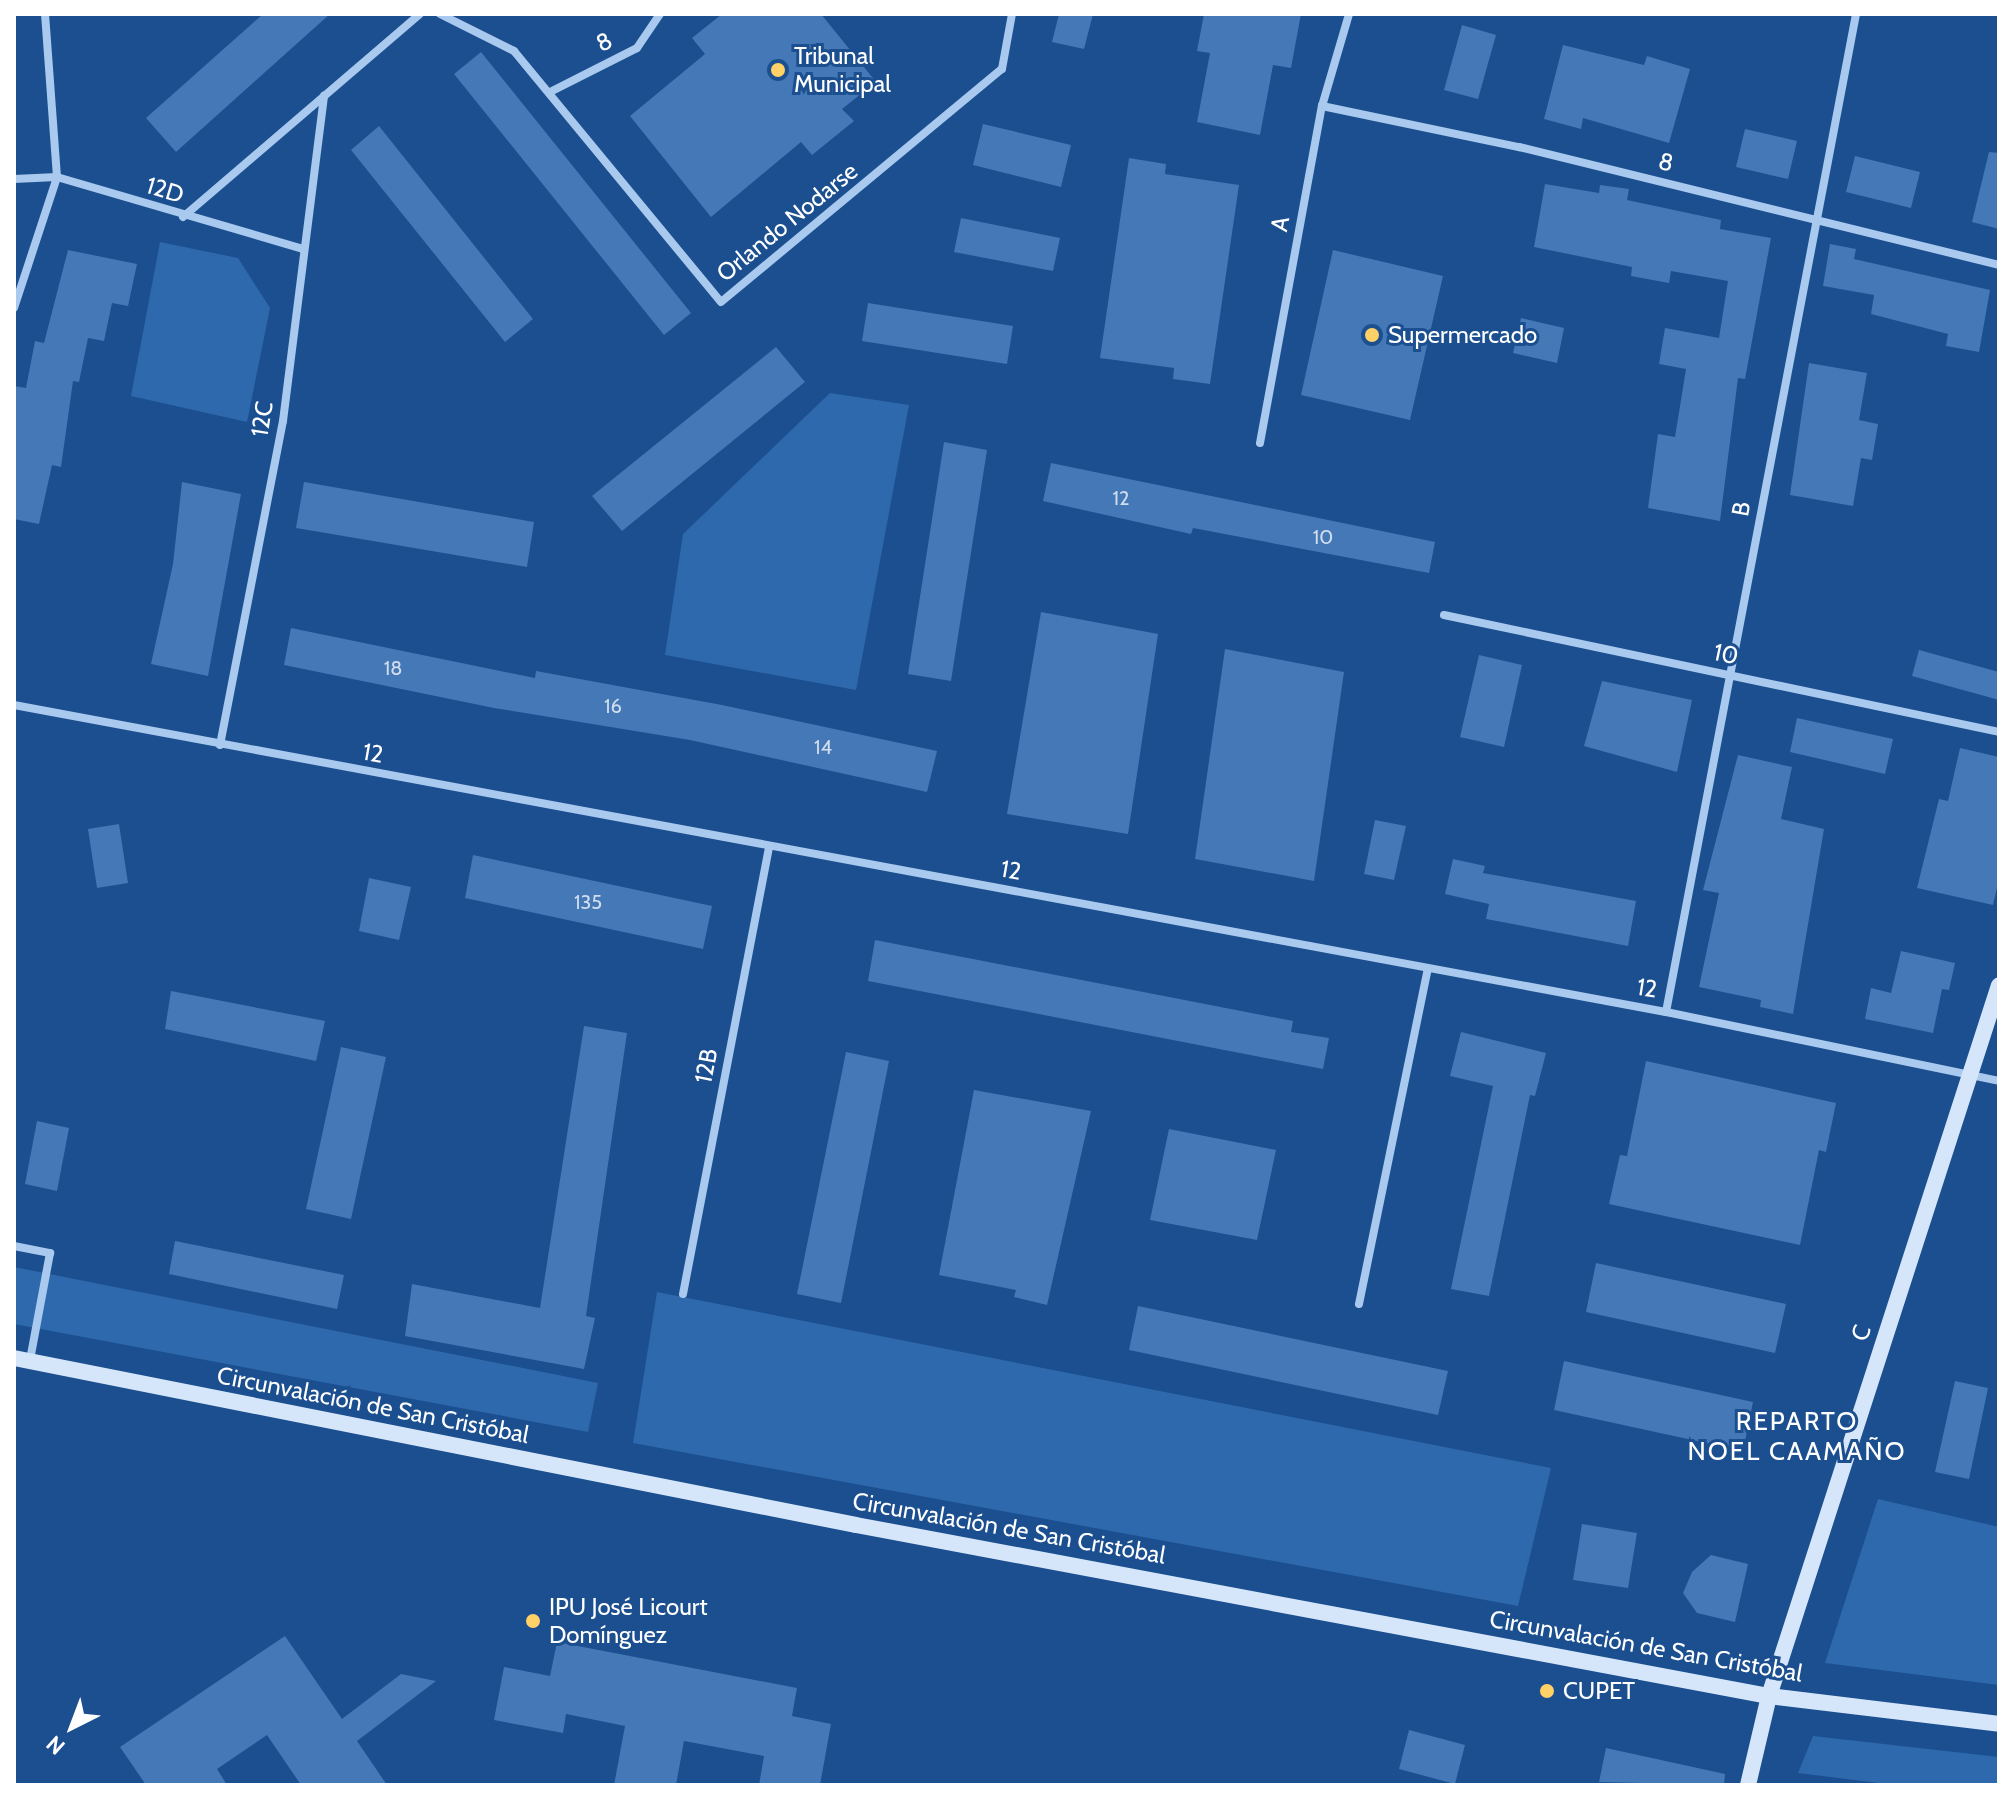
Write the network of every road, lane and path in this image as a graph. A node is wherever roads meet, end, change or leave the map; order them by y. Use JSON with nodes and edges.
{"nodes":[{"id":1,"x":45,"y":14,"type":"edge"},
{"id":2,"x":420,"y":14,"type":"edge"},
{"id":3,"x":440,"y":14,"type":"edge"},
{"id":4,"x":660,"y":14,"type":"edge"},
{"id":5,"x":1012,"y":14,"type":"edge"},
{"id":6,"x":1349,"y":14,"type":"edge"},
{"id":7,"x":1856,"y":14,"type":"edge"},
{"id":8,"x":552,"y":91,"type":"junction"},
{"id":9,"x":324,"y":96,"type":"junction"},
{"id":10,"x":1322,"y":106,"type":"junction"},
{"id":11,"x":57,"y":177,"type":"junction"},
{"id":12,"x":14,"y":179,"type":"edge"},
{"id":13,"x":183,"y":217,"type":"junction"},
{"id":14,"x":1816,"y":218,"type":"junction"},
{"id":15,"x":303,"y":249,"type":"junction"},
{"id":16,"x":1999,"y":265,"type":"edge"},
{"id":17,"x":14,"y":308,"type":"edge"},
{"id":18,"x":1260,"y":443,"type":"dead end"},
{"id":19,"x":1444,"y":615,"type":"dead end"},
{"id":20,"x":1730,"y":675,"type":"junction"},
{"id":21,"x":14,"y":705,"type":"edge"},
{"id":22,"x":1999,"y":732,"type":"edge"},
{"id":23,"x":220,"y":745,"type":"junction"},
{"id":24,"x":769,"y":846,"type":"junction"},
{"id":25,"x":1428,"y":969,"type":"junction"},
{"id":26,"x":1999,"y":985,"type":"edge"},
{"id":27,"x":1666,"y":1012,"type":"junction"},
{"id":28,"x":1970,"y":1074,"type":"junction"},
{"id":29,"x":1999,"y":1081,"type":"edge"},
{"id":30,"x":14,"y":1246,"type":"edge"},
{"id":31,"x":683,"y":1294,"type":"dead end"},
{"id":32,"x":1359,"y":1304,"type":"dead end"},
{"id":33,"x":22,"y":1359,"type":"edge"},
{"id":34,"x":1769,"y":1696,"type":"junction"},
{"id":35,"x":1999,"y":1724,"type":"edge"},
{"id":36,"x":1748,"y":1785,"type":"edge"}],
"edges":[{"from":1,"to":11,"type":"street"},
{"from":2,"to":9,"type":"street"},
{"from":3,"to":8,"type":"street","name":"Orlando Nodarse"},
{"from":4,"to":8,"type":"street","name":"8"},
{"from":5,"to":8,"type":"street","name":"Orlando Nodarse"},
{"from":6,"to":10,"type":"street","name":"A"},
{"from":7,"to":14,"type":"street","name":"B"},
{"from":9,"to":13,"type":"street"},
{"from":9,"to":15,"type":"street","name":"12C"},
{"from":10,"to":14,"type":"street","name":"8"},
{"from":10,"to":18,"type":"street","name":"A"},
{"from":11,"to":12,"type":"street","name":"12D"},
{"from":11,"to":13,"type":"street","name":"12D"},
{"from":11,"to":17,"type":"street"},
{"from":13,"to":15,"type":"street","name":"12D"},
{"from":14,"to":16,"type":"street","name":"8"},
{"from":14,"to":20,"type":"street","name":"B"},
{"from":15,"to":23,"type":"street","name":"12C"},
{"from":19,"to":20,"type":"street","name":"10"},
{"from":20,"to":22,"type":"street","name":"10"},
{"from":20,"to":27,"type":"street","name":"B"},
{"from":21,"to":23,"type":"street","name":"12"},
{"from":23,"to":24,"type":"street","name":"12"},
{"from":24,"to":25,"type":"street","name":"12"},
{"from":24,"to":31,"type":"street","name":"12B"},
{"from":25,"to":27,"type":"street","name":"12"},
{"from":25,"to":32,"type":"street"},
{"from":26,"to":28,"type":"main road","name":"C"},
{"from":27,"to":28,"type":"street","name":"12"},
{"from":28,"to":29,"type":"street","name":"12"},
{"from":28,"to":34,"type":"main road","name":"C"},
{"from":30,"to":33,"type":"street"},
{"from":33,"to":34,"type":"main road","name":"Circunvalación de San Cristóbal"},
{"from":34,"to":35,"type":"main road","name":"Circunvalación de San Cristóbal"},
{"from":34,"to":36,"type":"main road","name":"C"}]}
